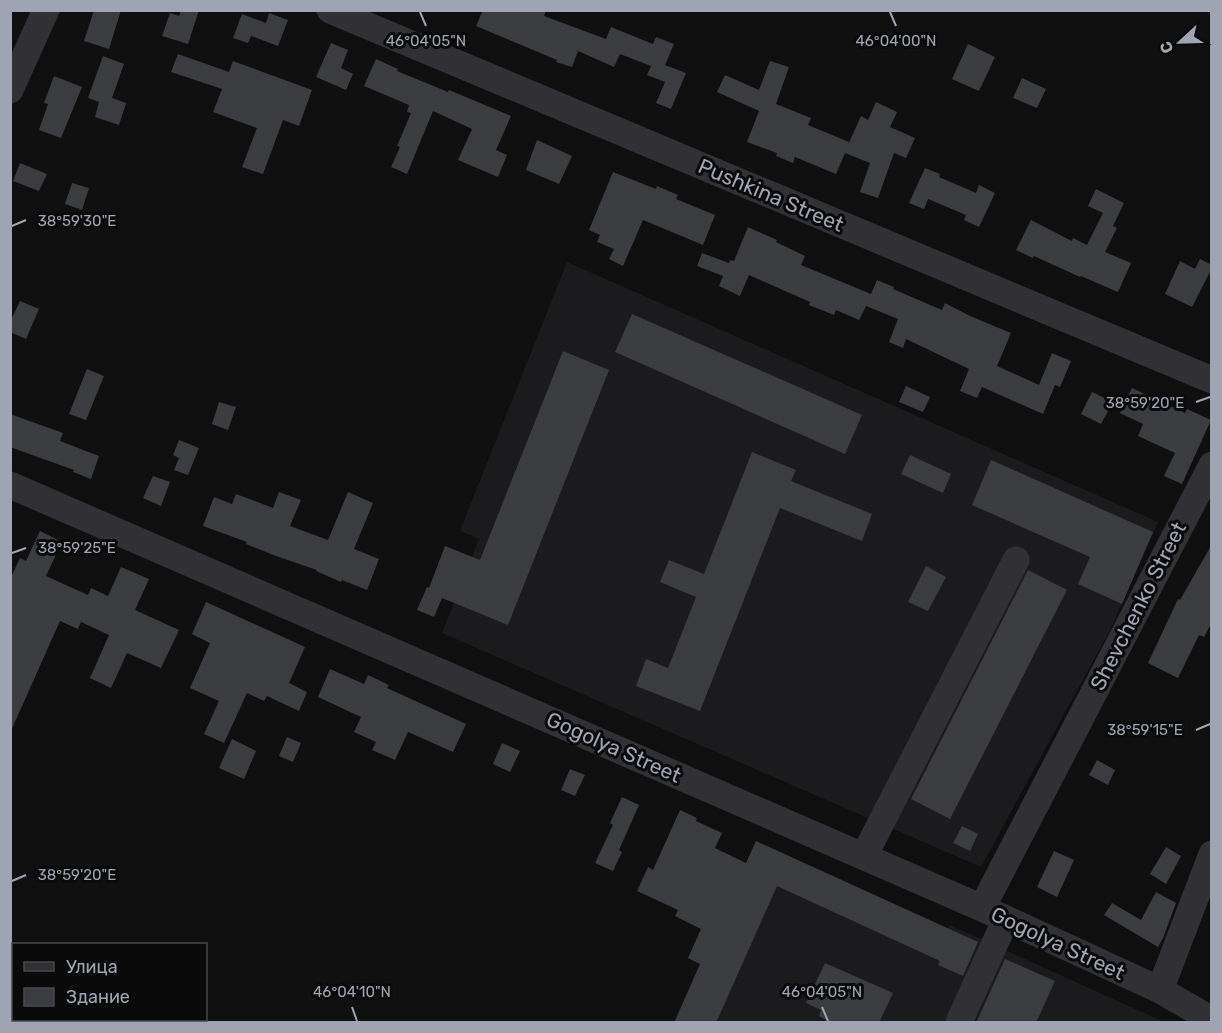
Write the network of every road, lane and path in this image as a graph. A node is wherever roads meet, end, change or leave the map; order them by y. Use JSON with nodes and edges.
{"nodes":[{"id":1,"x":46,"y":10,"type":"edge"},
{"id":2,"x":330,"y":10,"type":"edge"},
{"id":3,"x":10,"y":90,"type":"edge"},
{"id":4,"x":1212,"y":381,"type":"edge"},
{"id":5,"x":1212,"y":465,"type":"edge"},
{"id":6,"x":10,"y":485,"type":"edge"},
{"id":7,"x":1016,"y":560,"type":"dead end"},
{"id":8,"x":1212,"y":854,"type":"edge"},
{"id":9,"x":864,"y":856,"type":"junction"},
{"id":10,"x":994,"y":913,"type":"junction"},
{"id":11,"x":1160,"y":990,"type":"junction"},
{"id":12,"x":1212,"y":1020,"type":"edge"},
{"id":13,"x":959,"y":1023,"type":"edge"}],
"edges":[{"from":1,"to":3,"type":"street"},
{"from":2,"to":4,"type":"street","name":"Pushkina Street"},
{"from":5,"to":10,"type":"street","name":"Shevchenko Street"},
{"from":6,"to":9,"type":"street","name":"Gogolya Street"},
{"from":7,"to":9,"type":"street"},
{"from":8,"to":11,"type":"street"},
{"from":9,"to":10,"type":"street","name":"Gogolya Street"},
{"from":10,"to":11,"type":"street","name":"Gogolya Street"},
{"from":10,"to":13,"type":"street","name":"Shevchenko Street"},
{"from":11,"to":12,"type":"street","name":"Gogolya Street"}]}
